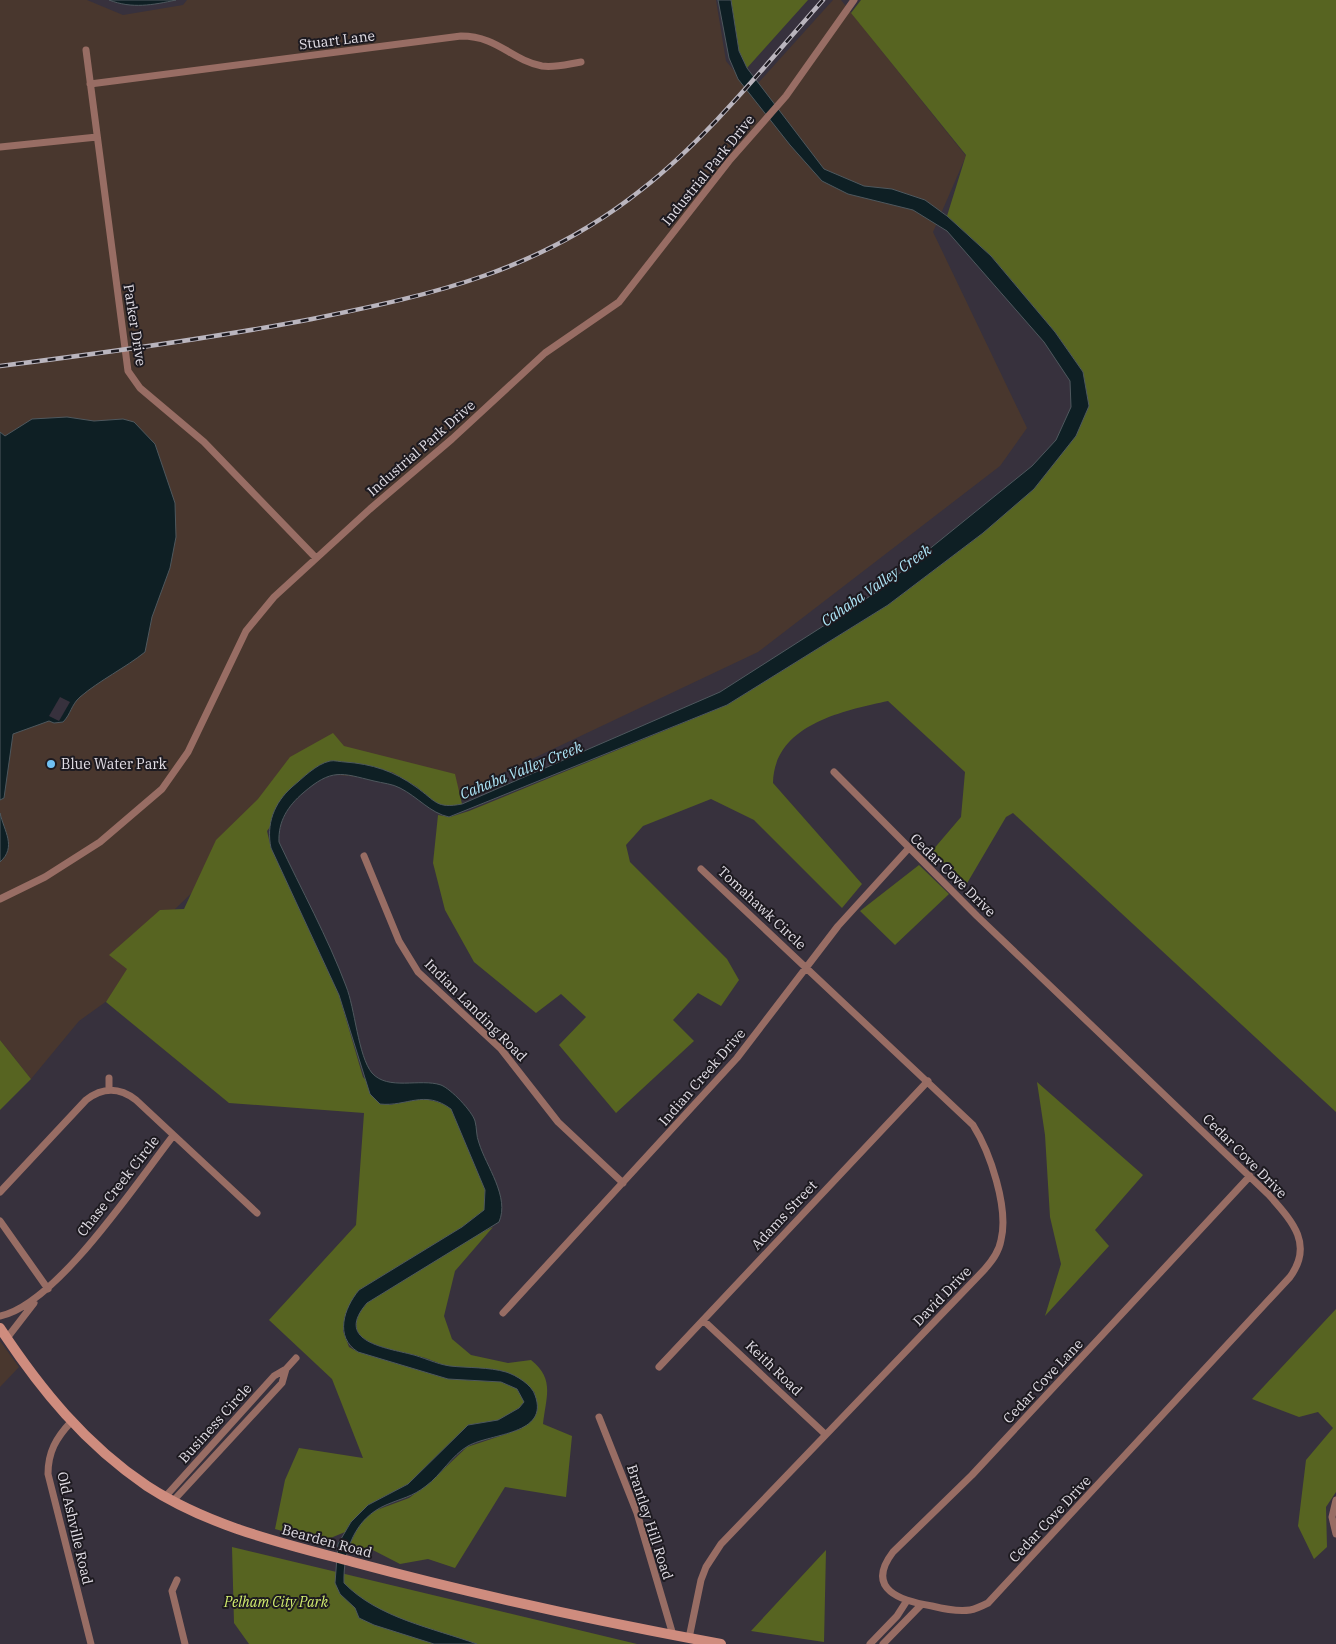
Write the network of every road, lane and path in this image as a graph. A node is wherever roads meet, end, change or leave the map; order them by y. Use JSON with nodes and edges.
{"nodes":[{"id":1,"x":854,"y":0,"type":"edge"},
{"id":2,"x":86,"y":50,"type":"dead end"},
{"id":3,"x":581,"y":62,"type":"dead end"},
{"id":4,"x":90,"y":84,"type":"junction"},
{"id":5,"x":97,"y":137,"type":"junction"},
{"id":6,"x":0,"y":147,"type":"edge"},
{"id":7,"x":316,"y":558,"type":"junction"},
{"id":8,"x":834,"y":772,"type":"dead end"},
{"id":9,"x":908,"y":849,"type":"junction"},
{"id":10,"x":364,"y":856,"type":"dead end"},
{"id":11,"x":701,"y":869,"type":"dead end"},
{"id":12,"x":0,"y":899,"type":"edge"},
{"id":13,"x":807,"y":967,"type":"junction"},
{"id":14,"x":109,"y":1078,"type":"dead end"},
{"id":15,"x":928,"y":1081,"type":"junction"},
{"id":16,"x":109,"y":1090,"type":"junction"},
{"id":17,"x":173,"y":1136,"type":"junction"},
{"id":18,"x":1250,"y":1176,"type":"junction"},
{"id":19,"x":623,"y":1183,"type":"junction"},
{"id":20,"x":0,"y":1192,"type":"edge"},
{"id":21,"x":257,"y":1213,"type":"dead end"},
{"id":22,"x":0,"y":1221,"type":"edge"},
{"id":23,"x":48,"y":1289,"type":"junction"},
{"id":24,"x":39,"y":1297,"type":"junction"},
{"id":25,"x":503,"y":1312,"type":"dead end"},
{"id":26,"x":0,"y":1316,"type":"edge"},
{"id":27,"x":704,"y":1321,"type":"junction"},
{"id":28,"x":0,"y":1328,"type":"edge"},
{"id":29,"x":7,"y":1338,"type":"junction"},
{"id":30,"x":296,"y":1358,"type":"dead end"},
{"id":31,"x":659,"y":1367,"type":"dead end"},
{"id":32,"x":599,"y":1417,"type":"dead end"},
{"id":33,"x":71,"y":1422,"type":"junction"},
{"id":34,"x":826,"y":1434,"type":"junction"},
{"id":35,"x":169,"y":1499,"type":"junction"},
{"id":36,"x":1336,"y":1500,"type":"edge"},
{"id":37,"x":1336,"y":1534,"type":"edge"},
{"id":38,"x":177,"y":1580,"type":"dead end"},
{"id":39,"x":906,"y":1602,"type":"junction"},
{"id":40,"x":921,"y":1605,"type":"junction"},
{"id":41,"x":673,"y":1635,"type":"junction"},
{"id":42,"x":689,"y":1638,"type":"junction"},
{"id":43,"x":91,"y":1644,"type":"edge"},
{"id":44,"x":185,"y":1644,"type":"edge"},
{"id":45,"x":721,"y":1644,"type":"edge"},
{"id":46,"x":870,"y":1644,"type":"edge"},
{"id":47,"x":883,"y":1644,"type":"edge"}],
"edges":[{"from":1,"to":7,"type":"street","name":"Industrial Park Drive"},
{"from":2,"to":4,"type":"street","name":"Parker Drive"},
{"from":3,"to":4,"type":"street","name":"Stuart Lane"},
{"from":4,"to":5,"type":"street","name":"Parker Drive"},
{"from":5,"to":6,"type":"street"},
{"from":5,"to":7,"type":"street","name":"Parker Drive"},
{"from":7,"to":12,"type":"street","name":"Industrial Park Drive"},
{"from":8,"to":9,"type":"street","name":"Cedar Cove Drive"},
{"from":9,"to":13,"type":"street","name":"Indian Creek Drive"},
{"from":9,"to":18,"type":"street","name":"Cedar Cove Drive"},
{"from":10,"to":19,"type":"street","name":"Indian Landing Road"},
{"from":11,"to":13,"type":"street","name":"Tomahawk Circle"},
{"from":13,"to":15,"type":"street","name":"David Drive"},
{"from":13,"to":19,"type":"street","name":"Indian Creek Drive"},
{"from":14,"to":16,"type":"street"},
{"from":15,"to":27,"type":"street","name":"Adams Street"},
{"from":15,"to":34,"type":"street","name":"David Drive"},
{"from":16,"to":17,"type":"street","name":"Chase Creek Circle"},
{"from":16,"to":20,"type":"street"},
{"from":17,"to":21,"type":"street"},
{"from":17,"to":23,"type":"street","name":"Chase Creek Circle"},
{"from":18,"to":39,"type":"street","name":"Cedar Cove Lane"},
{"from":18,"to":40,"type":"street","name":"Cedar Cove Drive"},
{"from":19,"to":25,"type":"street","name":"Indian Creek Drive"},
{"from":22,"to":23,"type":"street"},
{"from":23,"to":24,"type":"street","name":"Chase Creek Circle"},
{"from":24,"to":26,"type":"street","name":"Chase Creek Circle"},
{"from":24,"to":29,"type":"street","name":"Chase Creek Circle"},
{"from":27,"to":31,"type":"street","name":"Adams Street"},
{"from":27,"to":34,"type":"street","name":"Keith Road"},
{"from":28,"to":29,"type":"street","name":"Bearden Road"},
{"from":29,"to":33,"type":"street","name":"Bearden Road"},
{"from":30,"to":35,"type":"street","name":"Business Circle"},
{"from":32,"to":41,"type":"street","name":"Brantley Hill Road"},
{"from":33,"to":35,"type":"street","name":"Bearden Road"},
{"from":33,"to":43,"type":"street","name":"Old Ashville Road"},
{"from":34,"to":42,"type":"street","name":"David Drive"},
{"from":35,"to":41,"type":"street","name":"Bearden Road"},
{"from":36,"to":37,"type":"street"},
{"from":38,"to":44,"type":"street"},
{"from":39,"to":40,"type":"street","name":"Cedar Cove Drive"},
{"from":39,"to":46,"type":"street"},
{"from":40,"to":47,"type":"street"},
{"from":41,"to":42,"type":"street","name":"Bearden Road"},
{"from":42,"to":45,"type":"street","name":"Bearden Road"}]}
